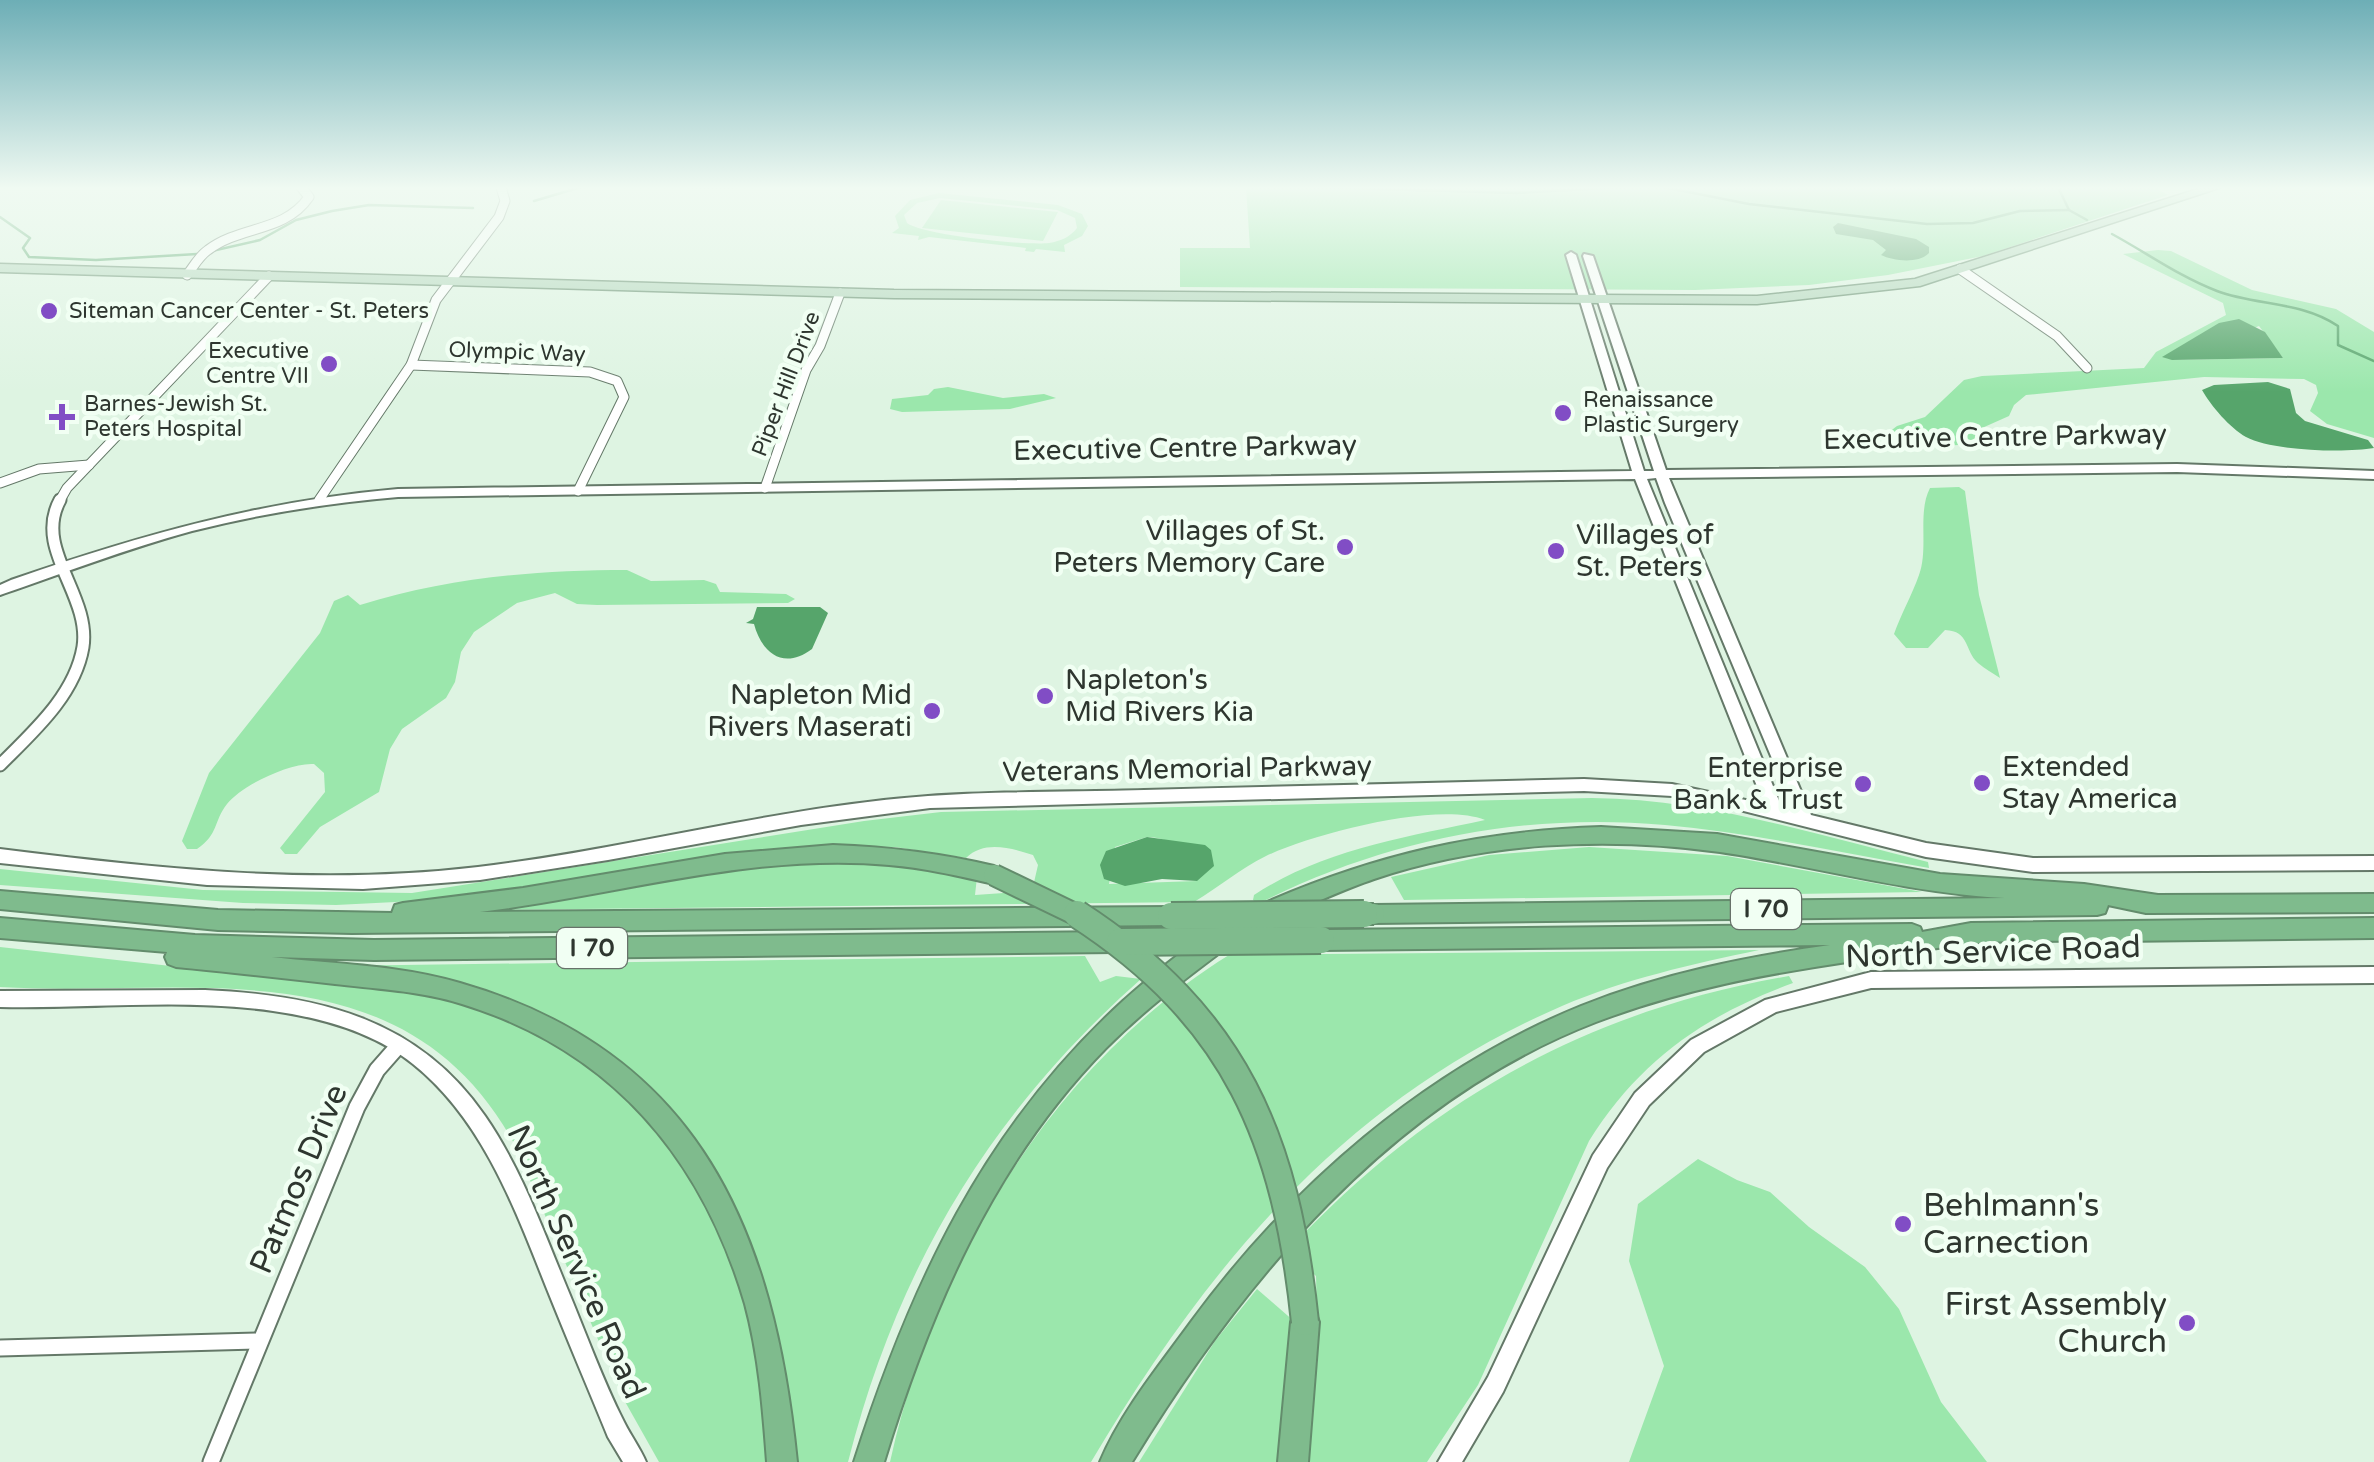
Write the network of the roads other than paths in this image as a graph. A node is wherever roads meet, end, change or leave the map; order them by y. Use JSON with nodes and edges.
{"nodes":[{"id":1,"x":204,"y":255,"type":"edge"},
{"id":2,"x":470,"y":255,"type":"edge"},
{"id":3,"x":1571,"y":255,"type":"dead end"},
{"id":4,"x":2007,"y":255,"type":"edge"},
{"id":5,"x":1588,"y":256,"type":"dead end"},
{"id":6,"x":0,"y":268,"type":"edge"},
{"id":7,"x":1960,"y":270,"type":"junction"},
{"id":8,"x":188,"y":274,"type":"junction"},
{"id":9,"x":270,"y":276,"type":"junction"},
{"id":10,"x":451,"y":280,"type":"junction"},
{"id":11,"x":840,"y":293,"type":"junction"},
{"id":12,"x":1584,"y":295,"type":"junction"},
{"id":13,"x":1602,"y":295,"type":"junction"},
{"id":14,"x":411,"y":366,"type":"junction"},
{"id":15,"x":2087,"y":368,"type":"dead end"},
{"id":16,"x":89,"y":465,"type":"junction"},
{"id":17,"x":2374,"y":466,"type":"edge"},
{"id":18,"x":1659,"y":470,"type":"junction"},
{"id":19,"x":1638,"y":471,"type":"junction"},
{"id":20,"x":2374,"y":475,"type":"edge"},
{"id":21,"x":0,"y":483,"type":"edge"},
{"id":22,"x":767,"y":483,"type":"junction"},
{"id":23,"x":580,"y":486,"type":"junction"},
{"id":24,"x":321,"y":496,"type":"junction"},
{"id":25,"x":63,"y":564,"type":"junction"},
{"id":26,"x":6,"y":587,"type":"edge"},
{"id":27,"x":0,"y":764,"type":"edge"},
{"id":28,"x":1775,"y":811,"type":"junction"},
{"id":29,"x":1805,"y":818,"type":"junction"},
{"id":30,"x":0,"y":856,"type":"edge"},
{"id":31,"x":2374,"y":863,"type":"edge"},
{"id":32,"x":0,"y":900,"type":"edge"},
{"id":33,"x":2374,"y":903,"type":"edge"},
{"id":34,"x":2158,"y":904,"type":"junction"},
{"id":35,"x":313,"y":922,"type":"junction"},
{"id":36,"x":0,"y":928,"type":"edge"},
{"id":37,"x":2374,"y":928,"type":"edge"},
{"id":38,"x":1985,"y":933,"type":"junction"},
{"id":39,"x":66,"y":935,"type":"junction"},
{"id":40,"x":2374,"y":975,"type":"edge"},
{"id":41,"x":0,"y":999,"type":"edge"},
{"id":42,"x":400,"y":1045,"type":"junction"},
{"id":43,"x":260,"y":1341,"type":"junction"},
{"id":44,"x":0,"y":1348,"type":"edge"},
{"id":45,"x":211,"y":1462,"type":"edge"},
{"id":46,"x":635,"y":1462,"type":"edge"},
{"id":47,"x":782,"y":1462,"type":"edge"},
{"id":48,"x":869,"y":1462,"type":"edge"},
{"id":49,"x":1114,"y":1462,"type":"edge"},
{"id":50,"x":1293,"y":1462,"type":"edge"},
{"id":51,"x":1449,"y":1462,"type":"edge"}],
"edges":[{"from":1,"to":8,"type":"street"},
{"from":2,"to":10,"type":"street"},
{"from":3,"to":12,"type":"street"},
{"from":4,"to":7,"type":"main road"},
{"from":5,"to":13,"type":"street"},
{"from":6,"to":8,"type":"main road"},
{"from":7,"to":13,"type":"main road"},
{"from":7,"to":15,"type":"street"},
{"from":8,"to":9,"type":"main road"},
{"from":9,"to":10,"type":"main road"},
{"from":9,"to":16,"type":"street"},
{"from":10,"to":11,"type":"main road"},
{"from":10,"to":14,"type":"street"},
{"from":11,"to":12,"type":"main road"},
{"from":11,"to":22,"type":"street","name":"Piper Hill Drive"},
{"from":12,"to":13,"type":"main road"},
{"from":12,"to":19,"type":"street"},
{"from":13,"to":18,"type":"street"},
{"from":14,"to":23,"type":"street","name":"Olympic Way"},
{"from":14,"to":24,"type":"street"},
{"from":16,"to":21,"type":"street"},
{"from":16,"to":25,"type":"street"},
{"from":17,"to":18,"type":"street","name":"Executive Centre Parkway"},
{"from":18,"to":19,"type":"street","name":"Executive Centre Parkway"},
{"from":18,"to":20,"type":"street","name":"Executive Centre Parkway"},
{"from":18,"to":29,"type":"street"},
{"from":19,"to":22,"type":"street","name":"Executive Centre Parkway"},
{"from":19,"to":28,"type":"street"},
{"from":22,"to":23,"type":"street","name":"Executive Centre Parkway"},
{"from":23,"to":24,"type":"street","name":"Executive Centre Parkway"},
{"from":24,"to":25,"type":"street","name":"Executive Centre Parkway"},
{"from":25,"to":26,"type":"street","name":"Executive Centre Parkway"},
{"from":25,"to":27,"type":"street"},
{"from":28,"to":29,"type":"street","name":"Veterans Memorial Parkway"},
{"from":28,"to":30,"type":"street","name":"Veterans Memorial Parkway"},
{"from":29,"to":31,"type":"street","name":"Veterans Memorial Parkway"},
{"from":32,"to":35,"type":"highway","number":"I 70"},
{"from":33,"to":34,"type":"highway","number":"I 70"},
{"from":34,"to":35,"type":"highway","number":"I 70","bridge":true},
{"from":34,"to":48,"type":"highway"},
{"from":35,"to":50,"type":"highway","bridge":true},
{"from":36,"to":39,"type":"highway","number":"I 70"},
{"from":37,"to":38,"type":"highway","number":"I 70"},
{"from":38,"to":39,"type":"highway","number":"I 70","bridge":true},
{"from":38,"to":49,"type":"highway"},
{"from":39,"to":47,"type":"highway"},
{"from":40,"to":51,"type":"street","name":"North Service Road"},
{"from":41,"to":42,"type":"street","name":"North Service Road"},
{"from":42,"to":43,"type":"street","name":"Patmos Drive"},
{"from":42,"to":46,"type":"street","name":"North Service Road"},
{"from":43,"to":44,"type":"street"},
{"from":43,"to":45,"type":"street","name":"Patmos Drive"}]}
